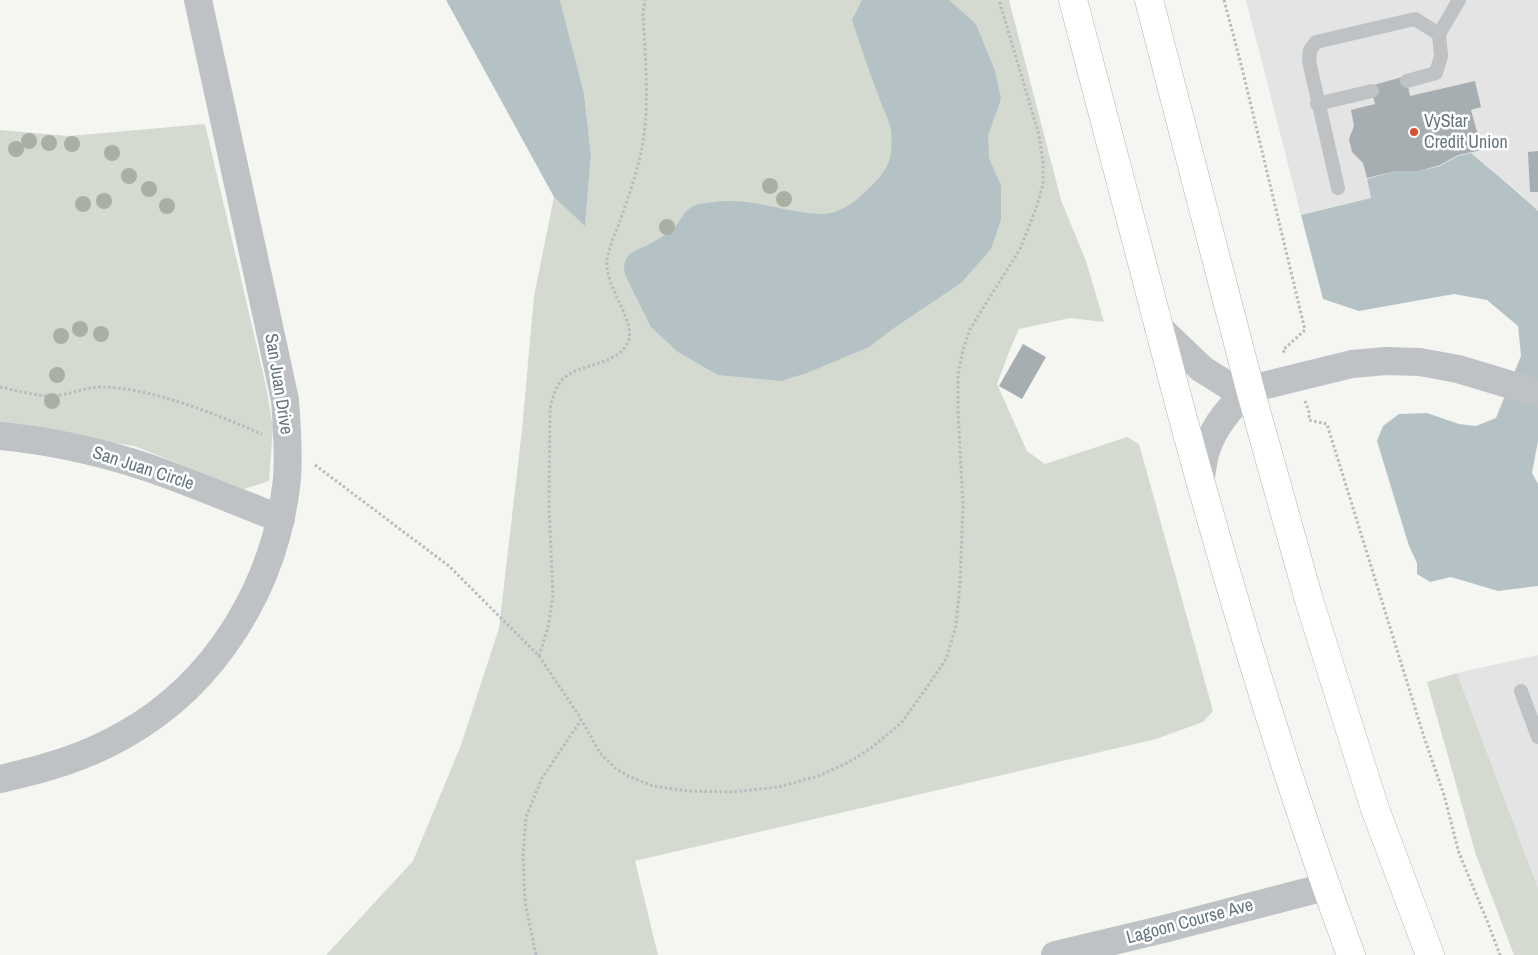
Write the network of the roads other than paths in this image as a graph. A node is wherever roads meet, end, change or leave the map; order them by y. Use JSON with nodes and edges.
{"nodes":[{"id":1,"x":198,"y":0,"type":"edge"},
{"id":2,"x":1073,"y":0,"type":"edge"},
{"id":3,"x":1149,"y":0,"type":"edge"},
{"id":4,"x":1459,"y":0,"type":"edge"},
{"id":5,"x":1439,"y":34,"type":"junction"},
{"id":6,"x":1407,"y":81,"type":"dead end"},
{"id":7,"x":1372,"y":91,"type":"dead end"},
{"id":8,"x":1317,"y":104,"type":"junction"},
{"id":9,"x":1338,"y":188,"type":"dead end"},
{"id":10,"x":1158,"y":327,"type":"junction"},
{"id":11,"x":1250,"y":389,"type":"junction"},
{"id":12,"x":1538,"y":393,"type":"edge"},
{"id":13,"x":0,"y":436,"type":"edge"},
{"id":14,"x":1200,"y":482,"type":"junction"},
{"id":15,"x":281,"y":519,"type":"junction"},
{"id":16,"x":1521,"y":691,"type":"dead end"},
{"id":17,"x":1538,"y":737,"type":"edge"},
{"id":18,"x":0,"y":780,"type":"edge"},
{"id":19,"x":1326,"y":887,"type":"junction"},
{"id":20,"x":1055,"y":955,"type":"edge"},
{"id":21,"x":1351,"y":955,"type":"edge"},
{"id":22,"x":1430,"y":955,"type":"edge"}],
"edges":[{"from":1,"to":15,"type":"street","name":"San Juan Drive"},
{"from":2,"to":10,"type":"main road"},
{"from":3,"to":11,"type":"main road"},
{"from":4,"to":5,"type":"lane"},
{"from":5,"to":6,"type":"lane"},
{"from":5,"to":8,"type":"lane"},
{"from":7,"to":8,"type":"lane"},
{"from":8,"to":9,"type":"lane"},
{"from":10,"to":11,"type":"street"},
{"from":10,"to":14,"type":"main road"},
{"from":11,"to":12,"type":"street"},
{"from":11,"to":14,"type":"street"},
{"from":11,"to":22,"type":"main road"},
{"from":13,"to":15,"type":"street","name":"San Juan Circle"},
{"from":14,"to":19,"type":"main road"},
{"from":15,"to":18,"type":"street","name":"San Juan Drive"},
{"from":16,"to":17,"type":"lane"},
{"from":19,"to":20,"type":"street","name":"Lagoon Course Ave"},
{"from":19,"to":21,"type":"main road"}]}
